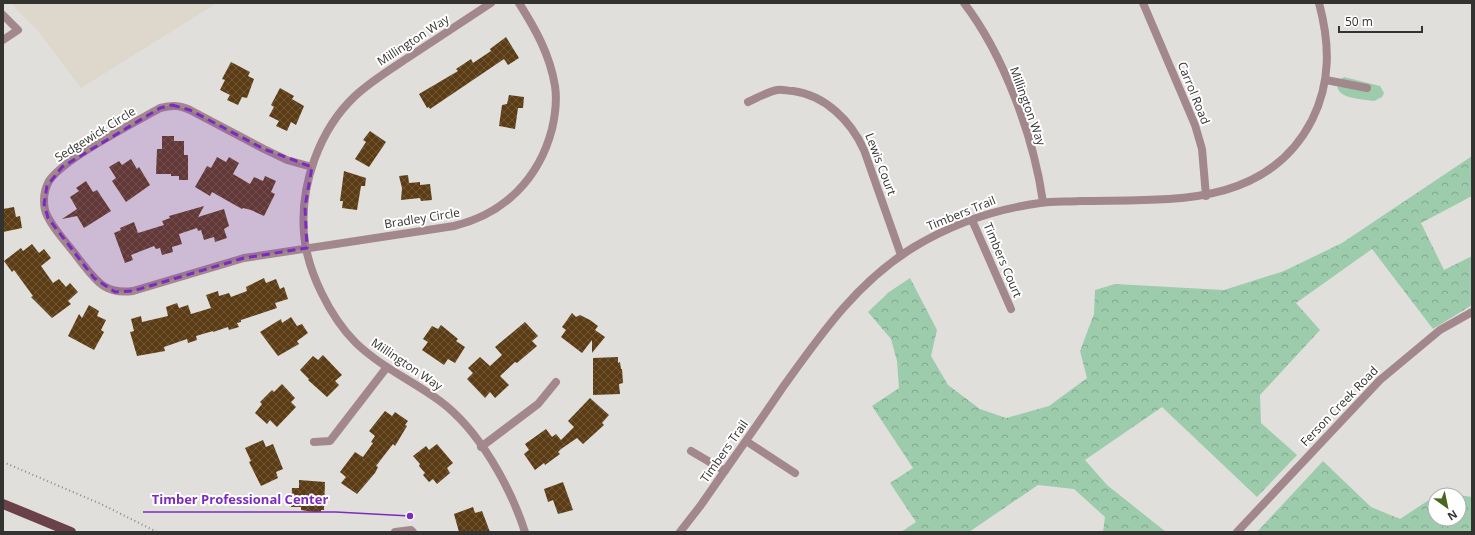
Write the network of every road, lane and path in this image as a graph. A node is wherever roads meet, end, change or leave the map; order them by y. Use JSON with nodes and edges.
{"nodes":[{"id":1,"x":491,"y":3,"type":"edge"},
{"id":2,"x":519,"y":3,"type":"edge"},
{"id":3,"x":964,"y":3,"type":"edge"},
{"id":4,"x":1143,"y":3,"type":"edge"},
{"id":5,"x":1319,"y":3,"type":"edge"},
{"id":6,"x":3,"y":15,"type":"edge"},
{"id":7,"x":3,"y":40,"type":"edge"},
{"id":8,"x":1326,"y":80,"type":"junction"},
{"id":9,"x":1367,"y":88,"type":"dead end"},
{"id":10,"x":748,"y":102,"type":"dead end"},
{"id":11,"x":312,"y":167,"type":"junction"},
{"id":12,"x":1206,"y":196,"type":"junction"},
{"id":13,"x":1043,"y":202,"type":"junction"},
{"id":14,"x":972,"y":220,"type":"junction"},
{"id":15,"x":308,"y":248,"type":"junction"},
{"id":16,"x":902,"y":255,"type":"junction"},
{"id":17,"x":1011,"y":309,"type":"dead end"},
{"id":18,"x":1472,"y":312,"type":"edge"},
{"id":19,"x":387,"y":367,"type":"junction"},
{"id":20,"x":556,"y":382,"type":"dead end"},
{"id":21,"x":746,"y":441,"type":"junction"},
{"id":22,"x":314,"y":442,"type":"dead end"},
{"id":23,"x":482,"y":447,"type":"junction"},
{"id":24,"x":691,"y":451,"type":"dead end"},
{"id":25,"x":3,"y":462,"type":"edge"},
{"id":26,"x":725,"y":471,"type":"junction"},
{"id":27,"x":795,"y":473,"type":"dead end"},
{"id":28,"x":3,"y":504,"type":"edge"},
{"id":29,"x":71,"y":532,"type":"edge"},
{"id":30,"x":157,"y":532,"type":"edge"},
{"id":31,"x":395,"y":532,"type":"edge"},
{"id":32,"x":413,"y":532,"type":"edge"},
{"id":33,"x":525,"y":532,"type":"edge"},
{"id":34,"x":680,"y":532,"type":"edge"},
{"id":35,"x":1237,"y":532,"type":"edge"}],
"edges":[{"from":1,"to":11,"type":"street","name":"Millington Way"},
{"from":2,"to":15,"type":"street","name":"Bradley Circle"},
{"from":3,"to":13,"type":"street","name":"Millington Way"},
{"from":4,"to":12,"type":"street","name":"Carrol Road"},
{"from":5,"to":8,"type":"street","name":"Timbers Trail"},
{"from":6,"to":7,"type":"street"},
{"from":8,"to":9,"type":"street"},
{"from":8,"to":12,"type":"street","name":"Timbers Trail"},
{"from":10,"to":16,"type":"street","name":"Lewis Court"},
{"from":11,"to":15,"type":"street","name":"Millington Way"},
{"from":11,"to":15,"type":"street","name":"Sedgewick Circle"},
{"from":12,"to":13,"type":"street","name":"Timbers Trail"},
{"from":13,"to":14,"type":"street","name":"Timbers Trail"},
{"from":14,"to":16,"type":"street","name":"Timbers Trail"},
{"from":14,"to":17,"type":"street","name":"Timbers Court"},
{"from":15,"to":19,"type":"street","name":"Millington Way"},
{"from":16,"to":21,"type":"street","name":"Timbers Trail"},
{"from":18,"to":35,"type":"street","name":"Ferson Creek Road"},
{"from":19,"to":22,"type":"street"},
{"from":19,"to":23,"type":"street","name":"Millington Way"},
{"from":20,"to":23,"type":"street"},
{"from":21,"to":26,"type":"street","name":"Timbers Trail"},
{"from":21,"to":27,"type":"street"},
{"from":23,"to":33,"type":"street","name":"Millington Way"},
{"from":24,"to":26,"type":"street"},
{"from":25,"to":30,"type":"path"},
{"from":26,"to":34,"type":"street","name":"Timbers Trail"},
{"from":28,"to":29,"type":"main road"},
{"from":31,"to":32,"type":"street"}]}
